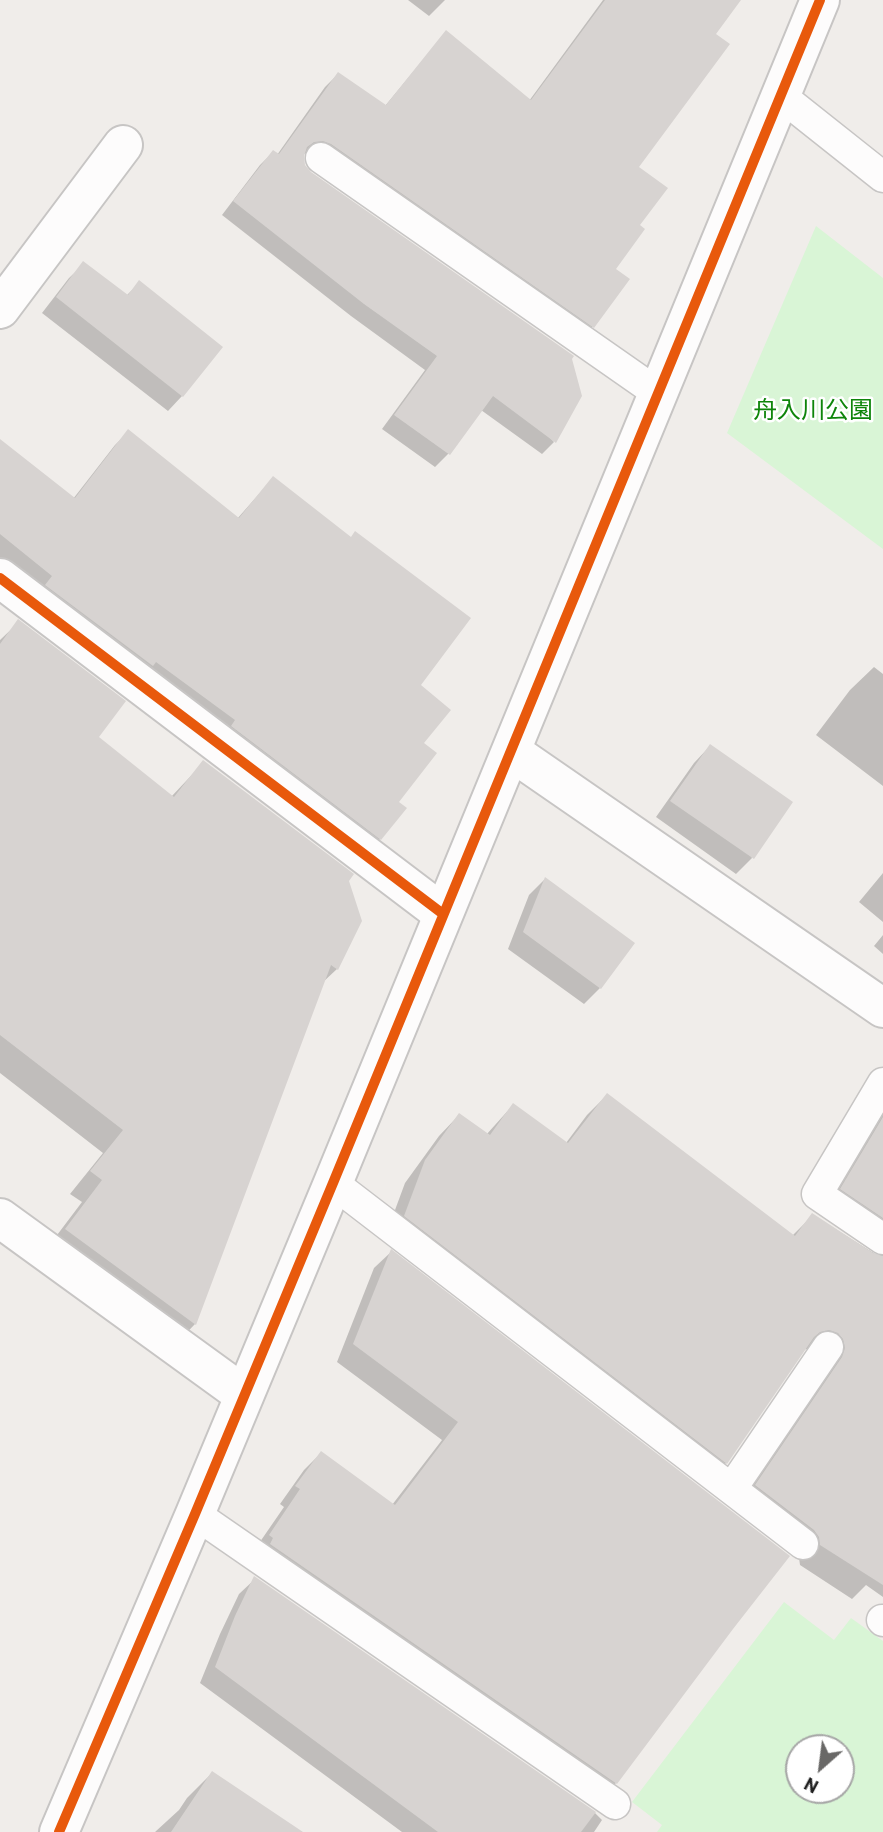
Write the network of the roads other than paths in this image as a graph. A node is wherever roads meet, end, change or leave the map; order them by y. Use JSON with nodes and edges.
{"nodes":[{"id":1,"x":820,"y":0,"type":"edge"},
{"id":2,"x":781,"y":96,"type":"junction"},
{"id":3,"x":123,"y":145,"type":"dead end"},
{"id":4,"x":321,"y":159,"type":"dead end"},
{"id":5,"x":883,"y":177,"type":"edge"},
{"id":6,"x":0,"y":309,"type":"edge"},
{"id":7,"x":659,"y":394,"type":"junction"},
{"id":8,"x":0,"y":578,"type":"edge"},
{"id":9,"x":512,"y":752,"type":"junction"},
{"id":10,"x":443,"y":914,"type":"junction"},
{"id":11,"x":883,"y":1009,"type":"edge"},
{"id":12,"x":883,"y":1083,"type":"edge"},
{"id":13,"x":333,"y":1183,"type":"junction"},
{"id":14,"x":0,"y":1218,"type":"edge"},
{"id":15,"x":883,"y":1239,"type":"edge"},
{"id":16,"x":828,"y":1347,"type":"dead end"},
{"id":17,"x":244,"y":1395,"type":"junction"},
{"id":18,"x":732,"y":1488,"type":"junction"},
{"id":19,"x":195,"y":1514,"type":"junction"},
{"id":20,"x":803,"y":1544,"type":"dead end"},
{"id":21,"x":615,"y":1804,"type":"dead end"},
{"id":22,"x":58,"y":1832,"type":"edge"}],
"edges":[{"from":1,"to":2,"type":"street"},
{"from":2,"to":5,"type":"lane"},
{"from":2,"to":7,"type":"street"},
{"from":3,"to":6,"type":"street"},
{"from":4,"to":7,"type":"lane"},
{"from":7,"to":9,"type":"street"},
{"from":8,"to":10,"type":"street"},
{"from":9,"to":10,"type":"street"},
{"from":9,"to":11,"type":"street"},
{"from":10,"to":13,"type":"street"},
{"from":12,"to":15,"type":"lane"},
{"from":13,"to":17,"type":"street"},
{"from":13,"to":18,"type":"lane"},
{"from":14,"to":17,"type":"street"},
{"from":16,"to":18,"type":"lane"},
{"from":17,"to":19,"type":"street"},
{"from":18,"to":20,"type":"lane"},
{"from":19,"to":21,"type":"lane"},
{"from":19,"to":22,"type":"street"}]}
